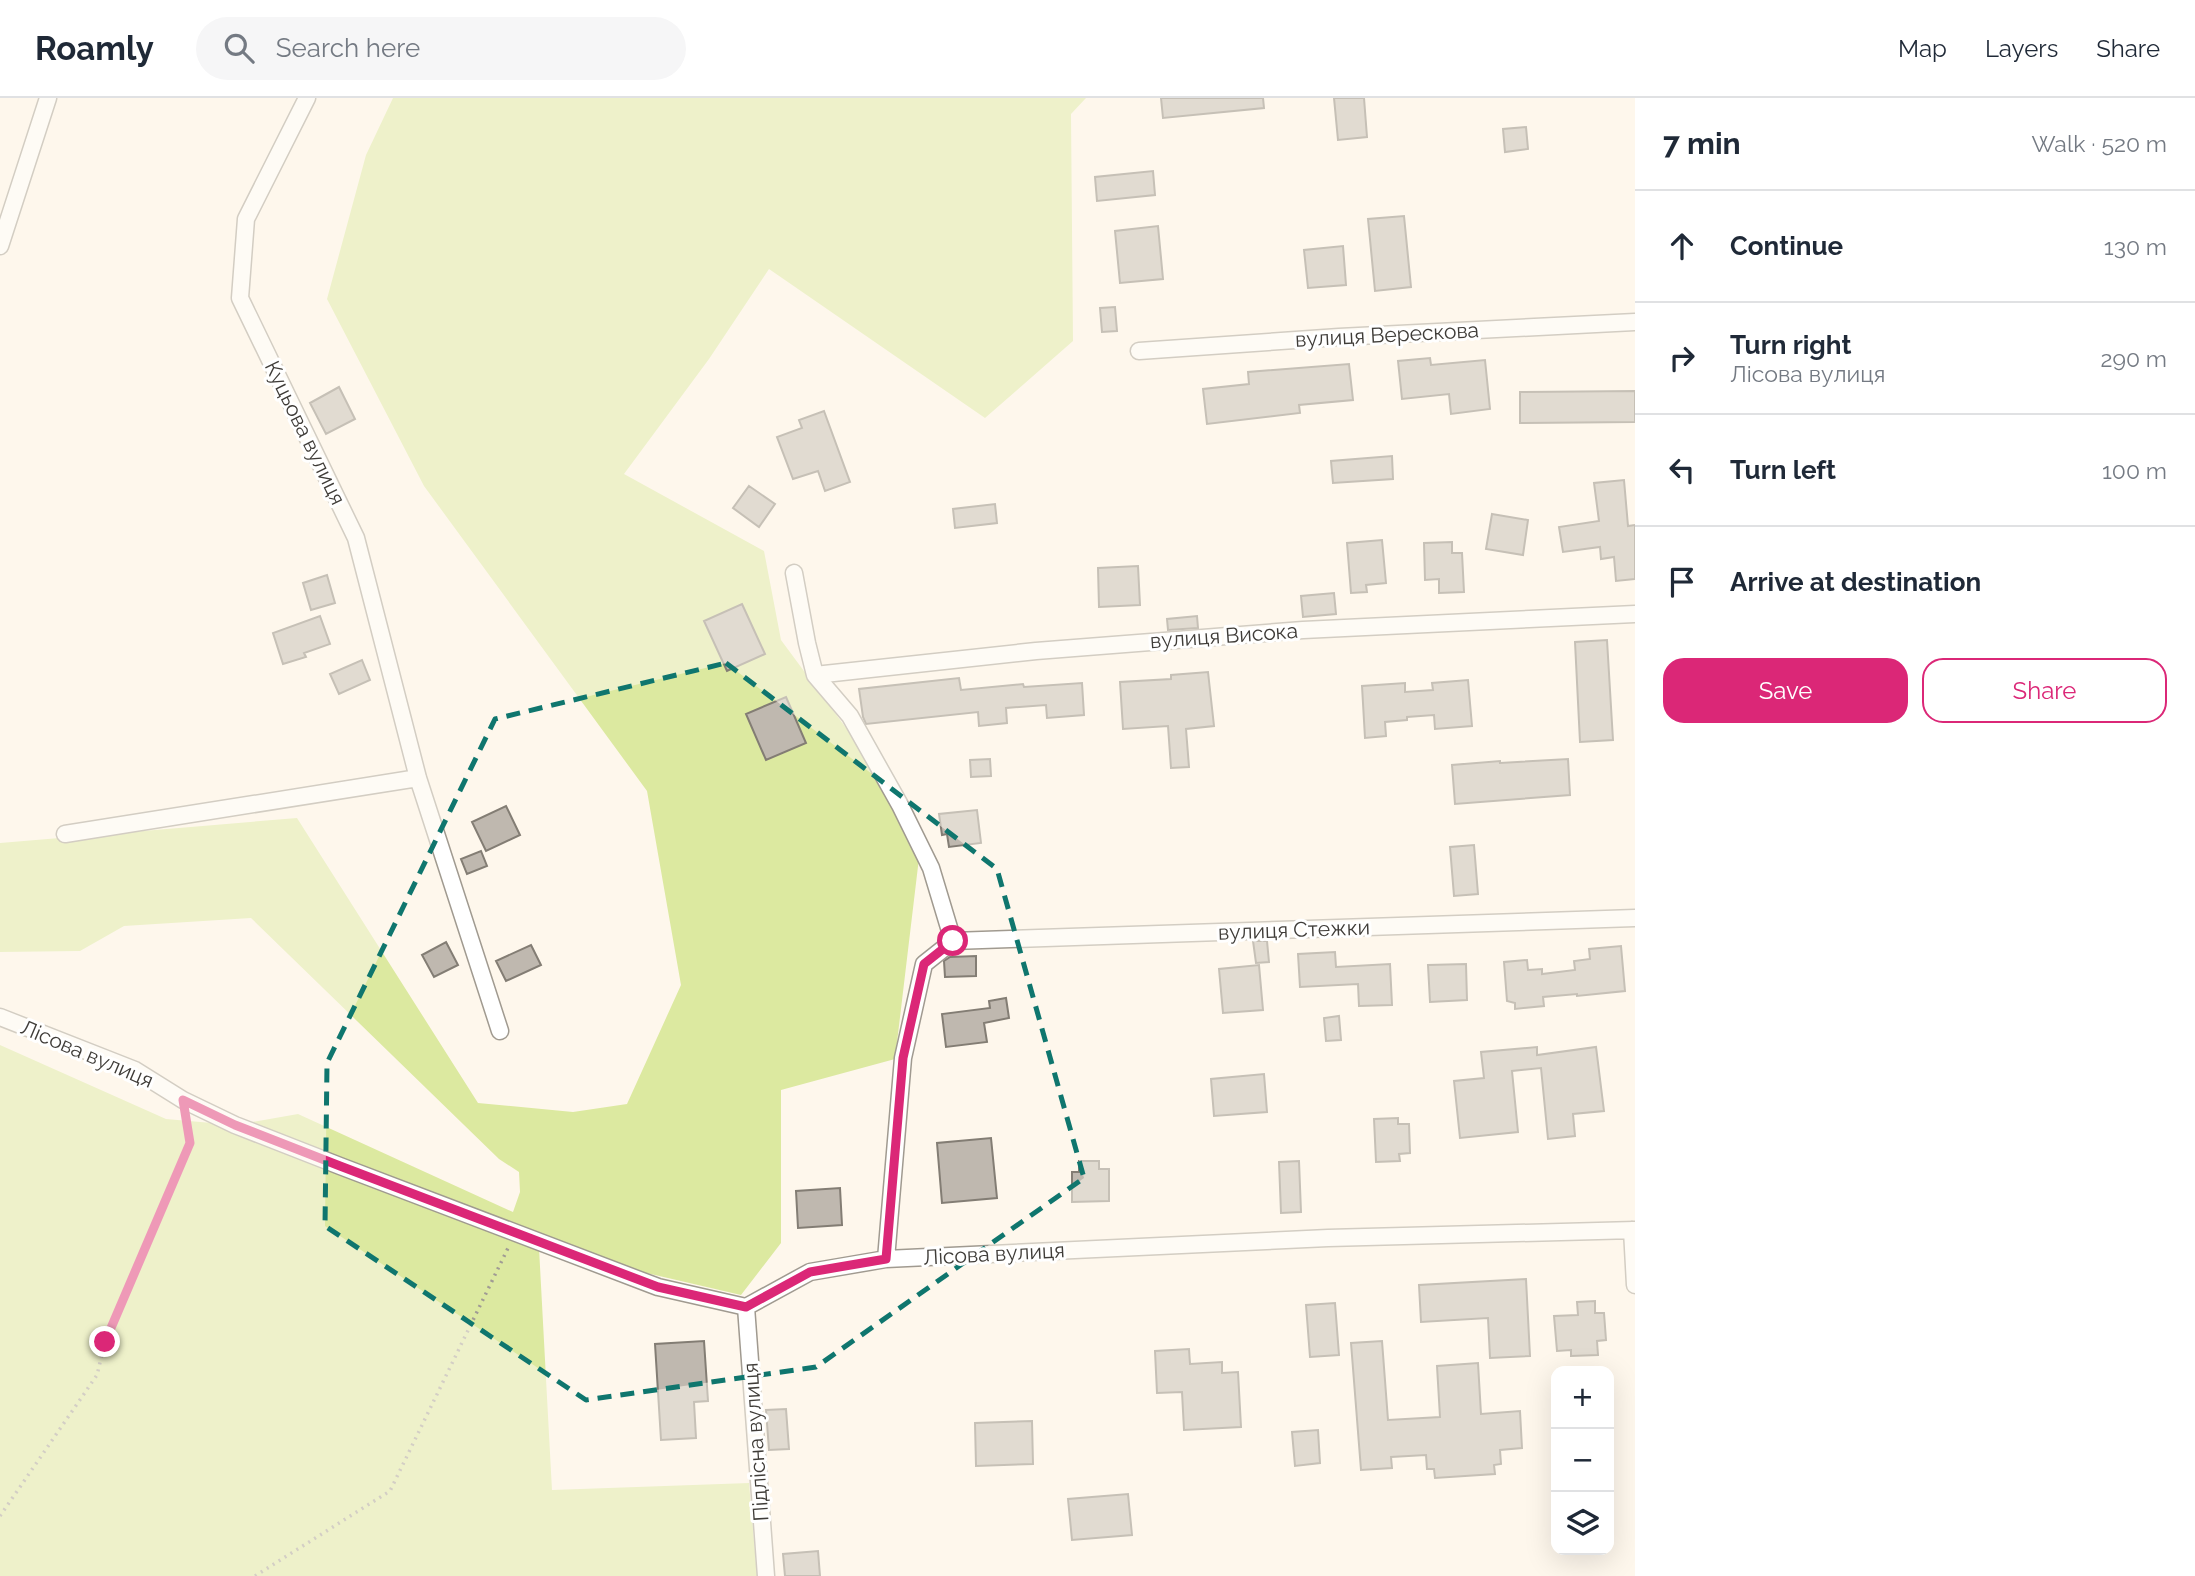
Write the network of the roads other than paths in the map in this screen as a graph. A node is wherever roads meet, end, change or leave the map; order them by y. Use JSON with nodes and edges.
{"nodes":[{"id":1,"x":48,"y":98,"type":"edge"},
{"id":2,"x":307,"y":98,"type":"edge"},
{"id":3,"x":0,"y":246,"type":"edge"},
{"id":4,"x":1635,"y":322,"type":"edge"},
{"id":5,"x":1139,"y":351,"type":"dead end"},
{"id":6,"x":794,"y":573,"type":"dead end"},
{"id":7,"x":1635,"y":614,"type":"edge"},
{"id":8,"x":815,"y":675,"type":"junction"},
{"id":9,"x":418,"y":778,"type":"junction"},
{"id":10,"x":65,"y":834,"type":"dead end"},
{"id":11,"x":1635,"y":918,"type":"edge"},
{"id":12,"x":953,"y":941,"type":"junction"},
{"id":13,"x":0,"y":1017,"type":"edge"},
{"id":14,"x":500,"y":1031,"type":"dead end"},
{"id":15,"x":1633,"y":1230,"type":"edge"},
{"id":16,"x":886,"y":1259,"type":"junction"},
{"id":17,"x":1635,"y":1285,"type":"edge"},
{"id":18,"x":746,"y":1307,"type":"junction"},
{"id":19,"x":766,"y":1576,"type":"edge"}],
"edges":[{"from":1,"to":3,"type":"street"},
{"from":2,"to":9,"type":"street","name":"Куцьова вулиця"},
{"from":4,"to":5,"type":"street","name":"вулиця Верескова"},
{"from":6,"to":8,"type":"street"},
{"from":7,"to":8,"type":"street","name":"вулиця Висока"},
{"from":8,"to":12,"type":"street"},
{"from":9,"to":10,"type":"street"},
{"from":9,"to":14,"type":"street","name":"Куцьова вулиця"},
{"from":11,"to":12,"type":"street","name":"вулиця Стежки"},
{"from":12,"to":16,"type":"street"},
{"from":13,"to":18,"type":"street","name":"Лісова вулиця"},
{"from":15,"to":16,"type":"street","name":"Лісова вулиця"},
{"from":15,"to":17,"type":"street"},
{"from":16,"to":18,"type":"street","name":"Лісова вулиця"},
{"from":18,"to":19,"type":"street","name":"Підлісна вулиця"}]}
